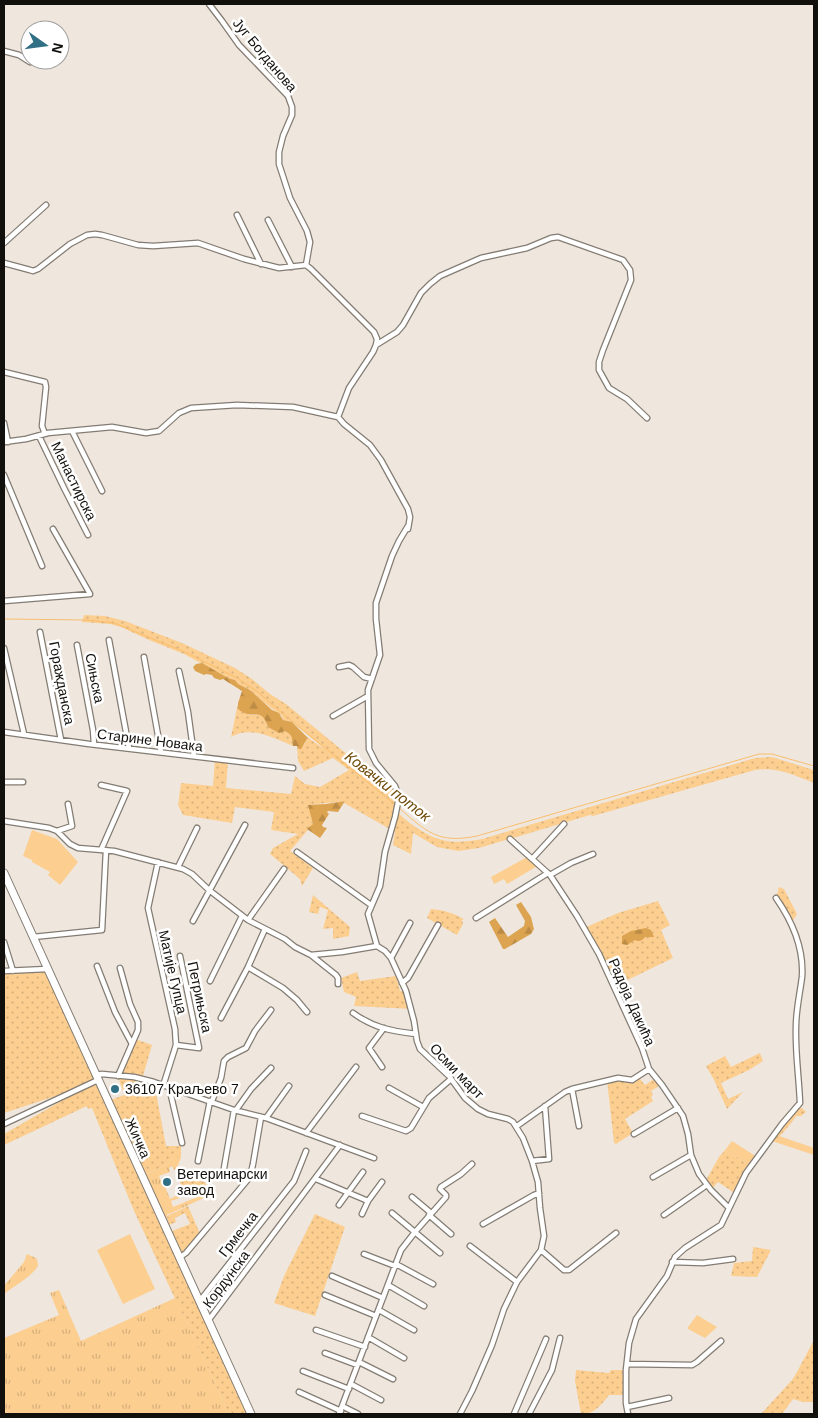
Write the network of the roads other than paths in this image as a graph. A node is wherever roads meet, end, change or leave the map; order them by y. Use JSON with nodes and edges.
{"nodes":[{"id":1,"x":209,"y":4,"type":"edge"},
{"id":2,"x":4,"y":51,"type":"edge"},
{"id":3,"x":20,"y":56,"type":"edge"},
{"id":4,"x":46,"y":205,"type":"dead end"},
{"id":5,"x":238,"y":215,"type":"dead end"},
{"id":6,"x":268,"y":220,"type":"dead end"},
{"id":7,"x":4,"y":243,"type":"edge"},
{"id":8,"x":4,"y":263,"type":"edge"},
{"id":9,"x":261,"y":264,"type":"junction"},
{"id":10,"x":306,"y":266,"type":"junction"},
{"id":11,"x":292,"y":267,"type":"junction"},
{"id":12,"x":376,"y":345,"type":"junction"},
{"id":13,"x":4,"y":372,"type":"edge"},
{"id":14,"x":338,"y":417,"type":"junction"},
{"id":15,"x":648,"y":418,"type":"dead end"},
{"id":16,"x":4,"y":424,"type":"edge"},
{"id":17,"x":72,"y":431,"type":"junction"},
{"id":18,"x":42,"y":435,"type":"junction"},
{"id":19,"x":6,"y":442,"type":"edge"},
{"id":20,"x":4,"y":475,"type":"edge"},
{"id":21,"x":102,"y":491,"type":"dead end"},
{"id":22,"x":53,"y":529,"type":"dead end"},
{"id":23,"x":88,"y":535,"type":"dead end"},
{"id":24,"x":42,"y":566,"type":"dead end"},
{"id":25,"x":4,"y":601,"type":"edge"},
{"id":26,"x":40,"y":632,"type":"dead end"},
{"id":27,"x":109,"y":640,"type":"dead end"},
{"id":28,"x":77,"y":645,"type":"dead end"},
{"id":29,"x":4,"y":648,"type":"edge"},
{"id":30,"x":144,"y":657,"type":"dead end"},
{"id":31,"x":339,"y":666,"type":"dead end"},
{"id":32,"x":179,"y":671,"type":"dead end"},
{"id":33,"x":372,"y":679,"type":"junction"},
{"id":34,"x":368,"y":696,"type":"junction"},
{"id":35,"x":333,"y":716,"type":"dead end"},
{"id":36,"x":4,"y":731,"type":"edge"},
{"id":37,"x":24,"y":734,"type":"junction"},
{"id":38,"x":61,"y":740,"type":"junction"},
{"id":39,"x":94,"y":744,"type":"junction"},
{"id":40,"x":129,"y":748,"type":"junction"},
{"id":41,"x":160,"y":752,"type":"junction"},
{"id":42,"x":194,"y":756,"type":"junction"},
{"id":43,"x":294,"y":768,"type":"dead end"},
{"id":44,"x":4,"y":782,"type":"edge"},
{"id":45,"x":23,"y":782,"type":"dead end"},
{"id":46,"x":101,"y":785,"type":"dead end"},
{"id":47,"x":68,"y":804,"type":"dead end"},
{"id":48,"x":4,"y":821,"type":"edge"},
{"id":49,"x":564,"y":824,"type":"dead end"},
{"id":50,"x":245,"y":825,"type":"dead end"},
{"id":51,"x":197,"y":828,"type":"dead end"},
{"id":52,"x":57,"y":831,"type":"junction"},
{"id":53,"x":510,"y":840,"type":"dead end"},
{"id":54,"x":103,"y":850,"type":"junction"},
{"id":55,"x":297,"y":852,"type":"dead end"},
{"id":56,"x":593,"y":854,"type":"dead end"},
{"id":57,"x":532,"y":859,"type":"junction"},
{"id":58,"x":158,"y":862,"type":"junction"},
{"id":59,"x":178,"y":867,"type":"junction"},
{"id":60,"x":284,"y":868,"type":"dead end"},
{"id":61,"x":4,"y":873,"type":"edge"},
{"id":62,"x":549,"y":874,"type":"junction"},
{"id":63,"x":209,"y":890,"type":"junction"},
{"id":64,"x":776,"y":898,"type":"dead end"},
{"id":65,"x":371,"y":905,"type":"junction"},
{"id":66,"x":242,"y":916,"type":"junction"},
{"id":67,"x":476,"y":918,"type":"dead end"},
{"id":68,"x":248,"y":920,"type":"junction"},
{"id":69,"x":193,"y":921,"type":"dead end"},
{"id":70,"x":410,"y":923,"type":"dead end"},
{"id":71,"x":438,"y":925,"type":"dead end"},
{"id":72,"x":265,"y":930,"type":"junction"},
{"id":73,"x":33,"y":937,"type":"junction"},
{"id":74,"x":4,"y":942,"type":"edge"},
{"id":75,"x":377,"y":946,"type":"junction"},
{"id":76,"x":310,"y":955,"type":"junction"},
{"id":77,"x":180,"y":956,"type":"dead end"},
{"id":78,"x":391,"y":958,"type":"junction"},
{"id":79,"x":97,"y":966,"type":"dead end"},
{"id":80,"x":248,"y":967,"type":"junction"},
{"id":81,"x":120,"y":968,"type":"dead end"},
{"id":82,"x":47,"y":969,"type":"junction"},
{"id":83,"x":4,"y":971,"type":"edge"},
{"id":84,"x":13,"y":971,"type":"junction"},
{"id":85,"x":210,"y":981,"type":"dead end"},
{"id":86,"x":402,"y":982,"type":"junction"},
{"id":87,"x":338,"y":984,"type":"dead end"},
{"id":88,"x":271,"y":1010,"type":"dead end"},
{"id":89,"x":307,"y":1012,"type":"dead end"},
{"id":90,"x":353,"y":1013,"type":"dead end"},
{"id":91,"x":221,"y":1018,"type":"dead end"},
{"id":92,"x":384,"y":1028,"type":"junction"},
{"id":93,"x":416,"y":1034,"type":"junction"},
{"id":94,"x":132,"y":1044,"type":"junction"},
{"id":95,"x":176,"y":1045,"type":"junction"},
{"id":96,"x":356,"y":1067,"type":"dead end"},
{"id":97,"x":382,"y":1067,"type":"dead end"},
{"id":98,"x":271,"y":1068,"type":"dead end"},
{"id":99,"x":649,"y":1070,"type":"junction"},
{"id":100,"x":118,"y":1076,"type":"junction"},
{"id":101,"x":97,"y":1077,"type":"junction"},
{"id":102,"x":451,"y":1078,"type":"junction"},
{"id":103,"x":166,"y":1086,"type":"junction"},
{"id":104,"x":289,"y":1086,"type":"dead end"},
{"id":105,"x":389,"y":1088,"type":"dead end"},
{"id":106,"x":572,"y":1088,"type":"junction"},
{"id":107,"x":211,"y":1101,"type":"junction"},
{"id":108,"x":544,"y":1106,"type":"junction"},
{"id":109,"x":423,"y":1107,"type":"junction"},
{"id":110,"x":678,"y":1108,"type":"junction"},
{"id":111,"x":235,"y":1110,"type":"junction"},
{"id":112,"x":362,"y":1116,"type":"dead end"},
{"id":113,"x":264,"y":1117,"type":"junction"},
{"id":114,"x":4,"y":1124,"type":"edge"},
{"id":115,"x":517,"y":1126,"type":"junction"},
{"id":116,"x":579,"y":1126,"type":"dead end"},
{"id":117,"x":306,"y":1133,"type":"junction"},
{"id":118,"x":634,"y":1134,"type":"dead end"},
{"id":119,"x":182,"y":1143,"type":"dead end"},
{"id":120,"x":340,"y":1145,"type":"junction"},
{"id":121,"x":306,"y":1152,"type":"dead end"},
{"id":122,"x":691,"y":1155,"type":"junction"},
{"id":123,"x":374,"y":1158,"type":"dead end"},
{"id":124,"x":198,"y":1161,"type":"dead end"},
{"id":125,"x":532,"y":1161,"type":"junction"},
{"id":126,"x":472,"y":1164,"type":"dead end"},
{"id":127,"x":363,"y":1172,"type":"dead end"},
{"id":128,"x":223,"y":1174,"type":"dead end"},
{"id":129,"x":654,"y":1177,"type":"dead end"},
{"id":130,"x":316,"y":1179,"type":"junction"},
{"id":131,"x":382,"y":1182,"type":"dead end"},
{"id":132,"x":707,"y":1184,"type":"junction"},
{"id":133,"x":348,"y":1193,"type":"junction"},
{"id":134,"x":539,"y":1193,"type":"junction"},
{"id":135,"x":412,"y":1197,"type":"dead end"},
{"id":136,"x":368,"y":1202,"type":"junction"},
{"id":137,"x":339,"y":1205,"type":"dead end"},
{"id":138,"x":729,"y":1208,"type":"junction"},
{"id":139,"x":392,"y":1213,"type":"dead end"},
{"id":140,"x":362,"y":1214,"type":"dead end"},
{"id":141,"x":430,"y":1214,"type":"junction"},
{"id":142,"x":664,"y":1215,"type":"dead end"},
{"id":143,"x":483,"y":1224,"type":"dead end"},
{"id":144,"x":415,"y":1232,"type":"junction"},
{"id":145,"x":616,"y":1233,"type":"dead end"},
{"id":146,"x":451,"y":1234,"type":"dead end"},
{"id":147,"x":470,"y":1246,"type":"dead end"},
{"id":148,"x":541,"y":1250,"type":"junction"},
{"id":149,"x":440,"y":1253,"type":"dead end"},
{"id":150,"x":364,"y":1254,"type":"dead end"},
{"id":151,"x":179,"y":1258,"type":"junction"},
{"id":152,"x":734,"y":1259,"type":"dead end"},
{"id":153,"x":672,"y":1262,"type":"junction"},
{"id":154,"x":395,"y":1265,"type":"junction"},
{"id":155,"x":332,"y":1276,"type":"dead end"},
{"id":156,"x":517,"y":1282,"type":"junction"},
{"id":157,"x":433,"y":1284,"type":"dead end"},
{"id":158,"x":388,"y":1285,"type":"junction"},
{"id":159,"x":325,"y":1295,"type":"dead end"},
{"id":160,"x":383,"y":1298,"type":"junction"},
{"id":161,"x":199,"y":1302,"type":"junction"},
{"id":162,"x":424,"y":1306,"type":"dead end"},
{"id":163,"x":379,"y":1310,"type":"junction"},
{"id":164,"x":376,"y":1316,"type":"junction"},
{"id":165,"x":208,"y":1321,"type":"junction"},
{"id":166,"x":316,"y":1330,"type":"dead end"},
{"id":167,"x":414,"y":1330,"type":"dead end"},
{"id":168,"x":368,"y":1337,"type":"junction"},
{"id":169,"x":560,"y":1338,"type":"dead end"},
{"id":170,"x":546,"y":1339,"type":"dead end"},
{"id":171,"x":721,"y":1341,"type":"dead end"},
{"id":172,"x":364,"y":1347,"type":"junction"},
{"id":173,"x":325,"y":1353,"type":"dead end"},
{"id":174,"x":404,"y":1358,"type":"dead end"},
{"id":175,"x":358,"y":1364,"type":"junction"},
{"id":176,"x":627,"y":1364,"type":"junction"},
{"id":177,"x":304,"y":1371,"type":"dead end"},
{"id":178,"x":392,"y":1380,"type":"dead end"},
{"id":179,"x":350,"y":1386,"type":"junction"},
{"id":180,"x":299,"y":1392,"type":"dead end"},
{"id":181,"x":669,"y":1398,"type":"dead end"},
{"id":182,"x":381,"y":1400,"type":"dead end"},
{"id":183,"x":627,"y":1407,"type":"junction"},
{"id":184,"x":341,"y":1410,"type":"edge"},
{"id":185,"x":251,"y":1414,"type":"edge"},
{"id":186,"x":358,"y":1414,"type":"edge"},
{"id":187,"x":460,"y":1414,"type":"edge"},
{"id":188,"x":514,"y":1414,"type":"edge"},
{"id":189,"x":529,"y":1414,"type":"edge"},
{"id":190,"x":628,"y":1414,"type":"edge"}],
"edges":[{"from":1,"to":10,"type":"street","name":"Југ Богданова"},
{"from":2,"to":3,"type":"street"},
{"from":4,"to":7,"type":"street"},
{"from":5,"to":9,"type":"street"},
{"from":6,"to":11,"type":"street"},
{"from":8,"to":9,"type":"street"},
{"from":9,"to":11,"type":"street"},
{"from":10,"to":11,"type":"street"},
{"from":10,"to":12,"type":"street"},
{"from":12,"to":14,"type":"street"},
{"from":12,"to":15,"type":"street"},
{"from":13,"to":18,"type":"street"},
{"from":14,"to":17,"type":"street"},
{"from":14,"to":33,"type":"street"},
{"from":16,"to":19,"type":"street"},
{"from":17,"to":18,"type":"street"},
{"from":17,"to":21,"type":"street"},
{"from":18,"to":19,"type":"street"},
{"from":18,"to":23,"type":"street","name":"Манастирска"},
{"from":20,"to":24,"type":"street"},
{"from":22,"to":25,"type":"street"},
{"from":26,"to":38,"type":"street","name":"Горажданска"},
{"from":27,"to":40,"type":"street"},
{"from":28,"to":39,"type":"street","name":"Сињска"},
{"from":29,"to":37,"type":"street"},
{"from":30,"to":41,"type":"street"},
{"from":31,"to":33,"type":"street"},
{"from":32,"to":42,"type":"street"},
{"from":33,"to":34,"type":"street"},
{"from":34,"to":35,"type":"street"},
{"from":34,"to":65,"type":"street"},
{"from":36,"to":37,"type":"street","name":"Старине Новака"},
{"from":37,"to":38,"type":"street","name":"Старине Новака"},
{"from":38,"to":39,"type":"street","name":"Старине Новака"},
{"from":39,"to":40,"type":"street","name":"Старине Новака"},
{"from":40,"to":41,"type":"street","name":"Старине Новака"},
{"from":41,"to":42,"type":"street","name":"Старине Новака"},
{"from":42,"to":43,"type":"street","name":"Старине Новака"},
{"from":44,"to":45,"type":"street"},
{"from":46,"to":54,"type":"street"},
{"from":47,"to":52,"type":"street"},
{"from":48,"to":52,"type":"street"},
{"from":49,"to":57,"type":"street"},
{"from":50,"to":63,"type":"street"},
{"from":51,"to":59,"type":"street"},
{"from":52,"to":54,"type":"street"},
{"from":53,"to":57,"type":"street","name":"Радоја Дакића"},
{"from":54,"to":58,"type":"street"},
{"from":54,"to":73,"type":"street"},
{"from":55,"to":65,"type":"street"},
{"from":56,"to":62,"type":"street"},
{"from":57,"to":62,"type":"street","name":"Радоја Дакића"},
{"from":58,"to":59,"type":"street"},
{"from":58,"to":95,"type":"street","name":"Матије Гупца"},
{"from":59,"to":63,"type":"street"},
{"from":60,"to":68,"type":"street"},
{"from":61,"to":73,"type":"main road","name":"Жичка"},
{"from":62,"to":67,"type":"street"},
{"from":62,"to":99,"type":"street","name":"Радоја Дакића"},
{"from":63,"to":66,"type":"street"},
{"from":63,"to":69,"type":"street"},
{"from":64,"to":138,"type":"street"},
{"from":65,"to":75,"type":"street"},
{"from":66,"to":68,"type":"street"},
{"from":66,"to":85,"type":"street"},
{"from":68,"to":72,"type":"street"},
{"from":70,"to":78,"type":"street"},
{"from":71,"to":86,"type":"street"},
{"from":72,"to":76,"type":"street"},
{"from":72,"to":80,"type":"street"},
{"from":73,"to":82,"type":"main road","name":"Жичка"},
{"from":74,"to":84,"type":"street"},
{"from":75,"to":76,"type":"street"},
{"from":75,"to":78,"type":"street","name":"Осми март"},
{"from":76,"to":87,"type":"street"},
{"from":77,"to":95,"type":"street","name":"Петрињска"},
{"from":78,"to":86,"type":"street","name":"Осми март"},
{"from":79,"to":94,"type":"street"},
{"from":80,"to":89,"type":"street"},
{"from":80,"to":91,"type":"street"},
{"from":81,"to":94,"type":"street"},
{"from":82,"to":84,"type":"street"},
{"from":82,"to":101,"type":"main road","name":"Жичка"},
{"from":83,"to":84,"type":"street"},
{"from":86,"to":93,"type":"street","name":"Осми март"},
{"from":88,"to":107,"type":"street"},
{"from":90,"to":92,"type":"street"},
{"from":92,"to":93,"type":"street"},
{"from":92,"to":97,"type":"street"},
{"from":93,"to":102,"type":"street","name":"Осми март"},
{"from":94,"to":100,"type":"street"},
{"from":95,"to":103,"type":"street","name":"Матије Гупца"},
{"from":96,"to":117,"type":"street"},
{"from":98,"to":111,"type":"street"},
{"from":99,"to":106,"type":"street"},
{"from":99,"to":110,"type":"street"},
{"from":100,"to":101,"type":"street"},
{"from":100,"to":103,"type":"street"},
{"from":101,"to":114,"type":"street"},
{"from":101,"to":151,"type":"main road","name":"Жичка"},
{"from":102,"to":109,"type":"street"},
{"from":102,"to":115,"type":"street","name":"Осми март"},
{"from":103,"to":107,"type":"street"},
{"from":103,"to":119,"type":"street"},
{"from":104,"to":113,"type":"street"},
{"from":105,"to":109,"type":"street"},
{"from":106,"to":108,"type":"street"},
{"from":106,"to":116,"type":"street"},
{"from":107,"to":111,"type":"street"},
{"from":107,"to":124,"type":"street"},
{"from":108,"to":115,"type":"street"},
{"from":108,"to":125,"type":"street"},
{"from":109,"to":112,"type":"street"},
{"from":110,"to":118,"type":"street"},
{"from":110,"to":122,"type":"street"},
{"from":111,"to":113,"type":"street"},
{"from":111,"to":128,"type":"street"},
{"from":113,"to":117,"type":"street"},
{"from":113,"to":151,"type":"street"},
{"from":115,"to":125,"type":"street"},
{"from":117,"to":120,"type":"street"},
{"from":120,"to":123,"type":"street"},
{"from":120,"to":130,"type":"street","name":"Кордунска"},
{"from":121,"to":161,"type":"street","name":"Грмечка"},
{"from":122,"to":129,"type":"street"},
{"from":122,"to":132,"type":"street"},
{"from":125,"to":134,"type":"street"},
{"from":126,"to":141,"type":"street"},
{"from":127,"to":133,"type":"street"},
{"from":130,"to":133,"type":"street"},
{"from":130,"to":165,"type":"street","name":"Кордунска"},
{"from":131,"to":136,"type":"street"},
{"from":132,"to":138,"type":"street"},
{"from":132,"to":142,"type":"street"},
{"from":133,"to":136,"type":"street"},
{"from":133,"to":137,"type":"street"},
{"from":134,"to":143,"type":"street"},
{"from":134,"to":148,"type":"street"},
{"from":135,"to":141,"type":"street"},
{"from":136,"to":140,"type":"street"},
{"from":138,"to":153,"type":"street"},
{"from":139,"to":144,"type":"street"},
{"from":141,"to":144,"type":"street"},
{"from":141,"to":146,"type":"street"},
{"from":144,"to":149,"type":"street"},
{"from":144,"to":154,"type":"street"},
{"from":145,"to":148,"type":"street"},
{"from":147,"to":156,"type":"street"},
{"from":148,"to":156,"type":"street"},
{"from":150,"to":154,"type":"street"},
{"from":151,"to":161,"type":"main road","name":"Жичка"},
{"from":152,"to":153,"type":"street"},
{"from":153,"to":176,"type":"street"},
{"from":154,"to":157,"type":"street"},
{"from":154,"to":158,"type":"street"},
{"from":155,"to":160,"type":"street"},
{"from":156,"to":187,"type":"street"},
{"from":158,"to":160,"type":"street"},
{"from":158,"to":162,"type":"street"},
{"from":159,"to":164,"type":"street"},
{"from":160,"to":163,"type":"street"},
{"from":161,"to":165,"type":"main road","name":"Жичка"},
{"from":163,"to":164,"type":"street"},
{"from":163,"to":167,"type":"street"},
{"from":164,"to":168,"type":"street"},
{"from":165,"to":185,"type":"main road","name":"Жичка"},
{"from":166,"to":172,"type":"street"},
{"from":168,"to":172,"type":"street"},
{"from":168,"to":174,"type":"street"},
{"from":169,"to":189,"type":"street"},
{"from":170,"to":188,"type":"street"},
{"from":171,"to":176,"type":"street"},
{"from":172,"to":175,"type":"street"},
{"from":173,"to":175,"type":"street"},
{"from":175,"to":178,"type":"street"},
{"from":175,"to":179,"type":"street"},
{"from":176,"to":183,"type":"street"},
{"from":177,"to":179,"type":"street"},
{"from":179,"to":182,"type":"street"},
{"from":179,"to":184,"type":"street"},
{"from":180,"to":184,"type":"street"},
{"from":181,"to":183,"type":"street"},
{"from":183,"to":190,"type":"street"},
{"from":184,"to":186,"type":"street"}]}
